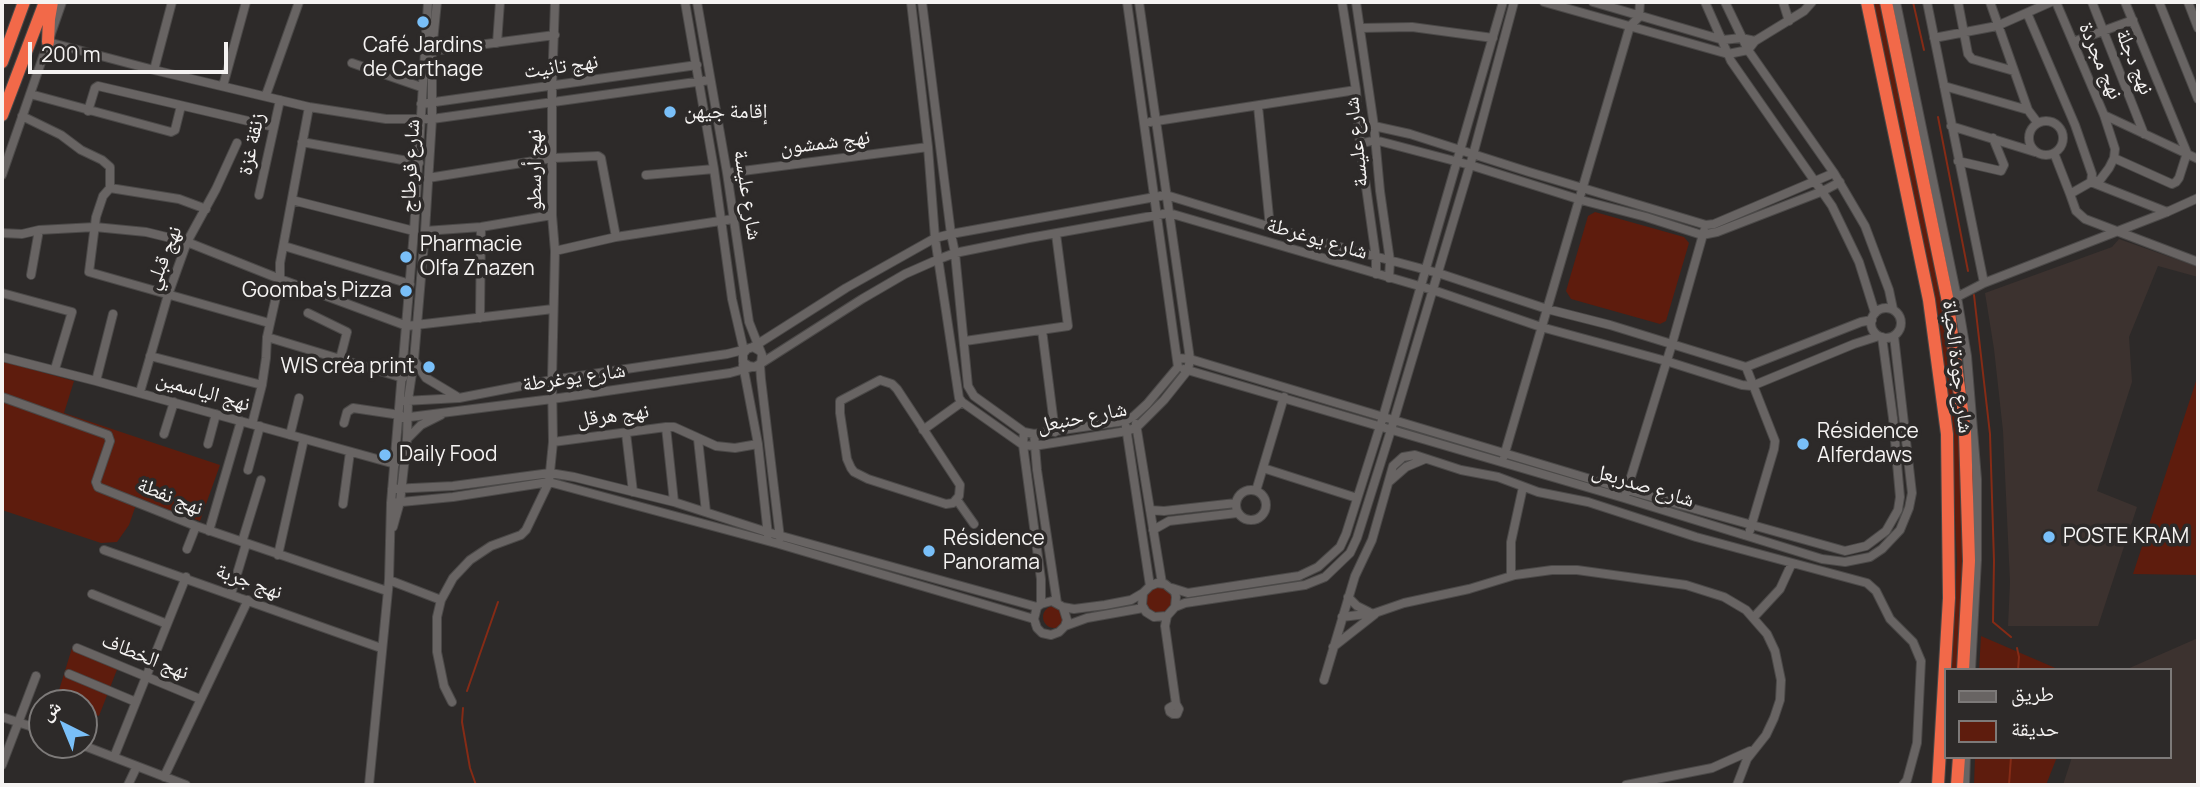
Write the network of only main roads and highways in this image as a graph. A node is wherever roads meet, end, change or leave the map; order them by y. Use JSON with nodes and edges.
{"nodes":[{"id":1,"x":24,"y":2,"type":"edge"},
{"id":2,"x":45,"y":2,"type":"edge"},
{"id":3,"x":52,"y":2,"type":"edge"},
{"id":4,"x":1867,"y":2,"type":"edge"},
{"id":5,"x":1886,"y":2,"type":"edge"},
{"id":6,"x":48,"y":42,"type":"road end"},
{"id":7,"x":2,"y":62,"type":"edge"},
{"id":8,"x":2,"y":115,"type":"edge"},
{"id":9,"x":1946,"y":668,"type":"edge"},
{"id":10,"x":1963,"y":668,"type":"edge"},
{"id":11,"x":1944,"y":692,"type":"edge"},
{"id":12,"x":1959,"y":759,"type":"edge"},
{"id":13,"x":1938,"y":785,"type":"edge"},
{"id":14,"x":1957,"y":785,"type":"edge"}],
"edges":[{"from":1,"to":7,"type":"highway"},
{"from":2,"to":8,"type":"highway"},
{"from":3,"to":6,"type":"highway"},
{"from":4,"to":9,"type":"highway","name":"شارع جودة الحياة"},
{"from":5,"to":10,"type":"highway","name":"شارع جودة الحياة"},
{"from":11,"to":13,"type":"highway","name":"شارع جودة الحياة"},
{"from":12,"to":14,"type":"highway"}]}
